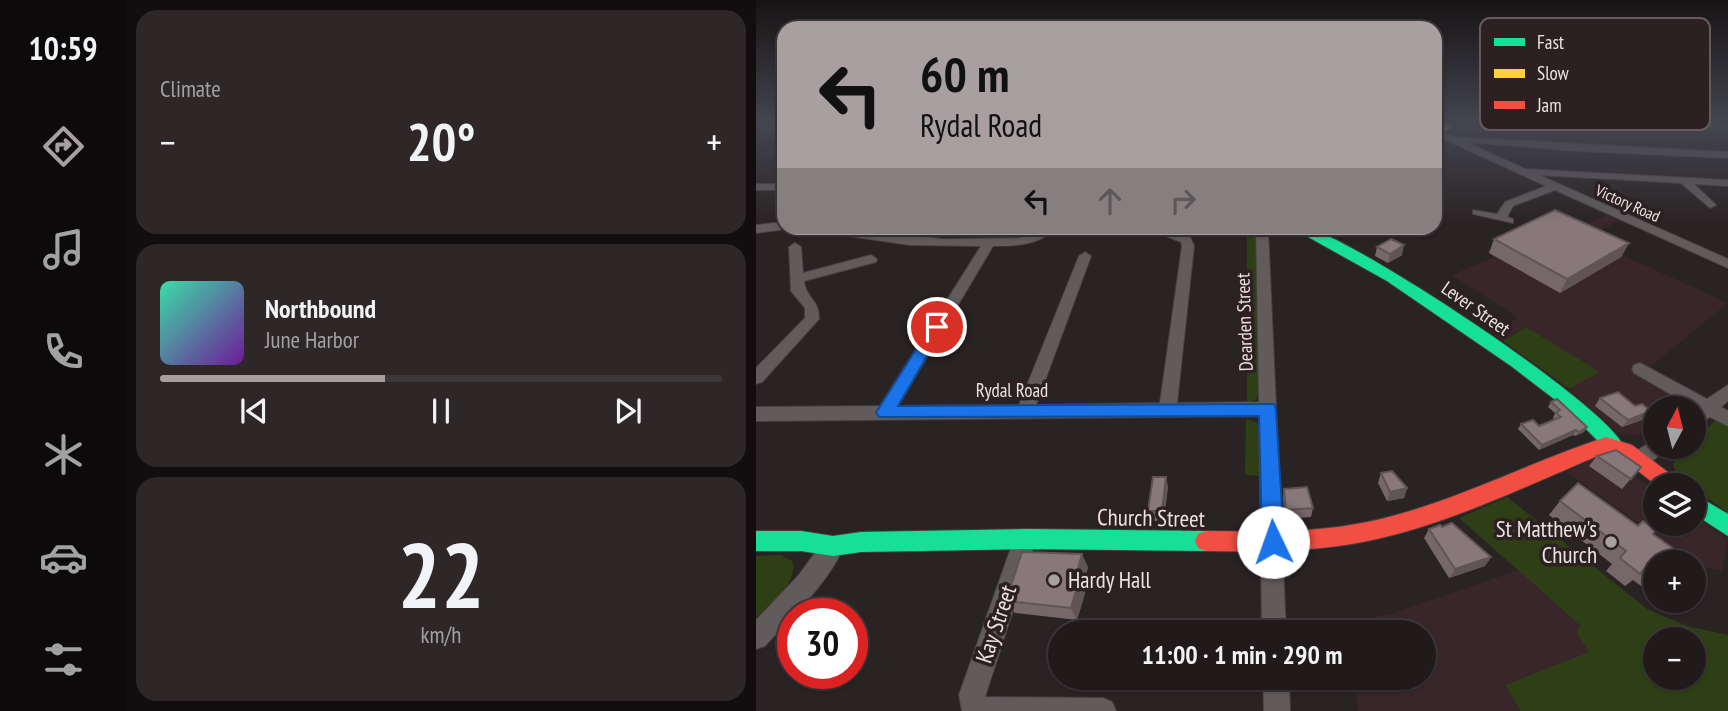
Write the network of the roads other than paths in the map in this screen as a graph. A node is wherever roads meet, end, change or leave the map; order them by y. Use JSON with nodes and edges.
{"nodes":[{"id":1,"x":1490,"y":157,"type":"edge"},
{"id":2,"x":1641,"y":157,"type":"edge"},
{"id":3,"x":1517,"y":171,"type":"junction"},
{"id":4,"x":1664,"y":180,"type":"junction"},
{"id":5,"x":1685,"y":181,"type":"junction"},
{"id":6,"x":1728,"y":183,"type":"edge"},
{"id":7,"x":756,"y":187,"type":"edge"},
{"id":8,"x":777,"y":187,"type":"edge"},
{"id":9,"x":1552,"y":187,"type":"junction"},
{"id":10,"x":1710,"y":205,"type":"dead end"},
{"id":11,"x":1477,"y":212,"type":"dead end"},
{"id":12,"x":777,"y":227,"type":"edge"},
{"id":13,"x":756,"y":229,"type":"edge"},
{"id":14,"x":868,"y":235,"type":"edge"},
{"id":15,"x":1036,"y":235,"type":"edge"},
{"id":16,"x":1177,"y":235,"type":"edge"},
{"id":17,"x":1262,"y":235,"type":"edge"},
{"id":18,"x":1326,"y":235,"type":"edge"},
{"id":19,"x":989,"y":243,"type":"junction"},
{"id":20,"x":813,"y":248,"type":"dead end"},
{"id":21,"x":1085,"y":256,"type":"dead end"},
{"id":22,"x":863,"y":264,"type":"dead end"},
{"id":23,"x":1728,"y":264,"type":"edge"},
{"id":24,"x":798,"y":278,"type":"junction"},
{"id":25,"x":1640,"y":369,"type":"dead end"},
{"id":26,"x":756,"y":378,"type":"edge"},
{"id":27,"x":1728,"y":391,"type":"edge"},
{"id":28,"x":1676,"y":396,"type":"edge"},
{"id":29,"x":1268,"y":409,"type":"junction"},
{"id":30,"x":1168,"y":410,"type":"junction"},
{"id":31,"x":1025,"y":411,"type":"junction"},
{"id":32,"x":1706,"y":411,"type":"edge"},
{"id":33,"x":885,"y":412,"type":"junction"},
{"id":34,"x":756,"y":414,"type":"edge"},
{"id":35,"x":1706,"y":416,"type":"edge"},
{"id":36,"x":1728,"y":419,"type":"edge"},
{"id":37,"x":1614,"y":445,"type":"junction"},
{"id":38,"x":1643,"y":456,"type":"edge"},
{"id":39,"x":1638,"y":460,"type":"junction"},
{"id":40,"x":1655,"y":473,"type":"edge"},
{"id":41,"x":1706,"y":511,"type":"edge"},
{"id":42,"x":1728,"y":526,"type":"edge"},
{"id":43,"x":1026,"y":540,"type":"junction"},
{"id":44,"x":756,"y":541,"type":"edge"},
{"id":45,"x":1273,"y":542,"type":"junction"},
{"id":46,"x":833,"y":546,"type":"junction"},
{"id":47,"x":1274,"y":620,"type":"edge"},
{"id":48,"x":756,"y":637,"type":"edge"},
{"id":49,"x":1276,"y":690,"type":"edge"},
{"id":50,"x":974,"y":710,"type":"edge"},
{"id":51,"x":1103,"y":711,"type":"edge"},
{"id":52,"x":1277,"y":711,"type":"edge"}],
"edges":[{"from":1,"to":3,"type":"street","name":"Victory Road"},
{"from":2,"to":4,"type":"street"},
{"from":3,"to":4,"type":"street"},
{"from":3,"to":9,"type":"street","name":"Victory Road"},
{"from":4,"to":5,"type":"street"},
{"from":5,"to":6,"type":"street"},
{"from":5,"to":10,"type":"street"},
{"from":7,"to":8,"type":"street"},
{"from":9,"to":11,"type":"street"},
{"from":9,"to":23,"type":"street","name":"Victory Road"},
{"from":12,"to":13,"type":"street"},
{"from":14,"to":19,"type":"street"},
{"from":15,"to":19,"type":"street"},
{"from":16,"to":30,"type":"street"},
{"from":17,"to":29,"type":"street","name":"Dearden Street"},
{"from":18,"to":37,"type":"main road","name":"Lever Street"},
{"from":19,"to":33,"type":"street"},
{"from":20,"to":24,"type":"street"},
{"from":21,"to":31,"type":"street"},
{"from":22,"to":24,"type":"street"},
{"from":24,"to":26,"type":"street"},
{"from":25,"to":28,"type":"street"},
{"from":27,"to":32,"type":"street"},
{"from":29,"to":30,"type":"street","name":"Rydal Road"},
{"from":29,"to":45,"type":"street","name":"Dearden Street"},
{"from":30,"to":31,"type":"street","name":"Rydal Road"},
{"from":31,"to":33,"type":"street","name":"Rydal Road"},
{"from":33,"to":34,"type":"street","name":"Rydal Road"},
{"from":35,"to":36,"type":"street"},
{"from":37,"to":39,"type":"main road","name":"Lever Street"},
{"from":37,"to":45,"type":"main road","name":"Church Street"},
{"from":38,"to":39,"type":"street"},
{"from":39,"to":40,"type":"main road","name":"Lever Street"},
{"from":41,"to":42,"type":"main road"},
{"from":43,"to":45,"type":"main road","name":"Church Street"},
{"from":43,"to":46,"type":"main road","name":"Church Street"},
{"from":43,"to":50,"type":"street","name":"Kay Street"},
{"from":44,"to":46,"type":"main road","name":"Church Street"},
{"from":45,"to":47,"type":"street","name":"Dearden Street"},
{"from":46,"to":48,"type":"street"},
{"from":49,"to":52,"type":"street"},
{"from":50,"to":51,"type":"street"}]}
